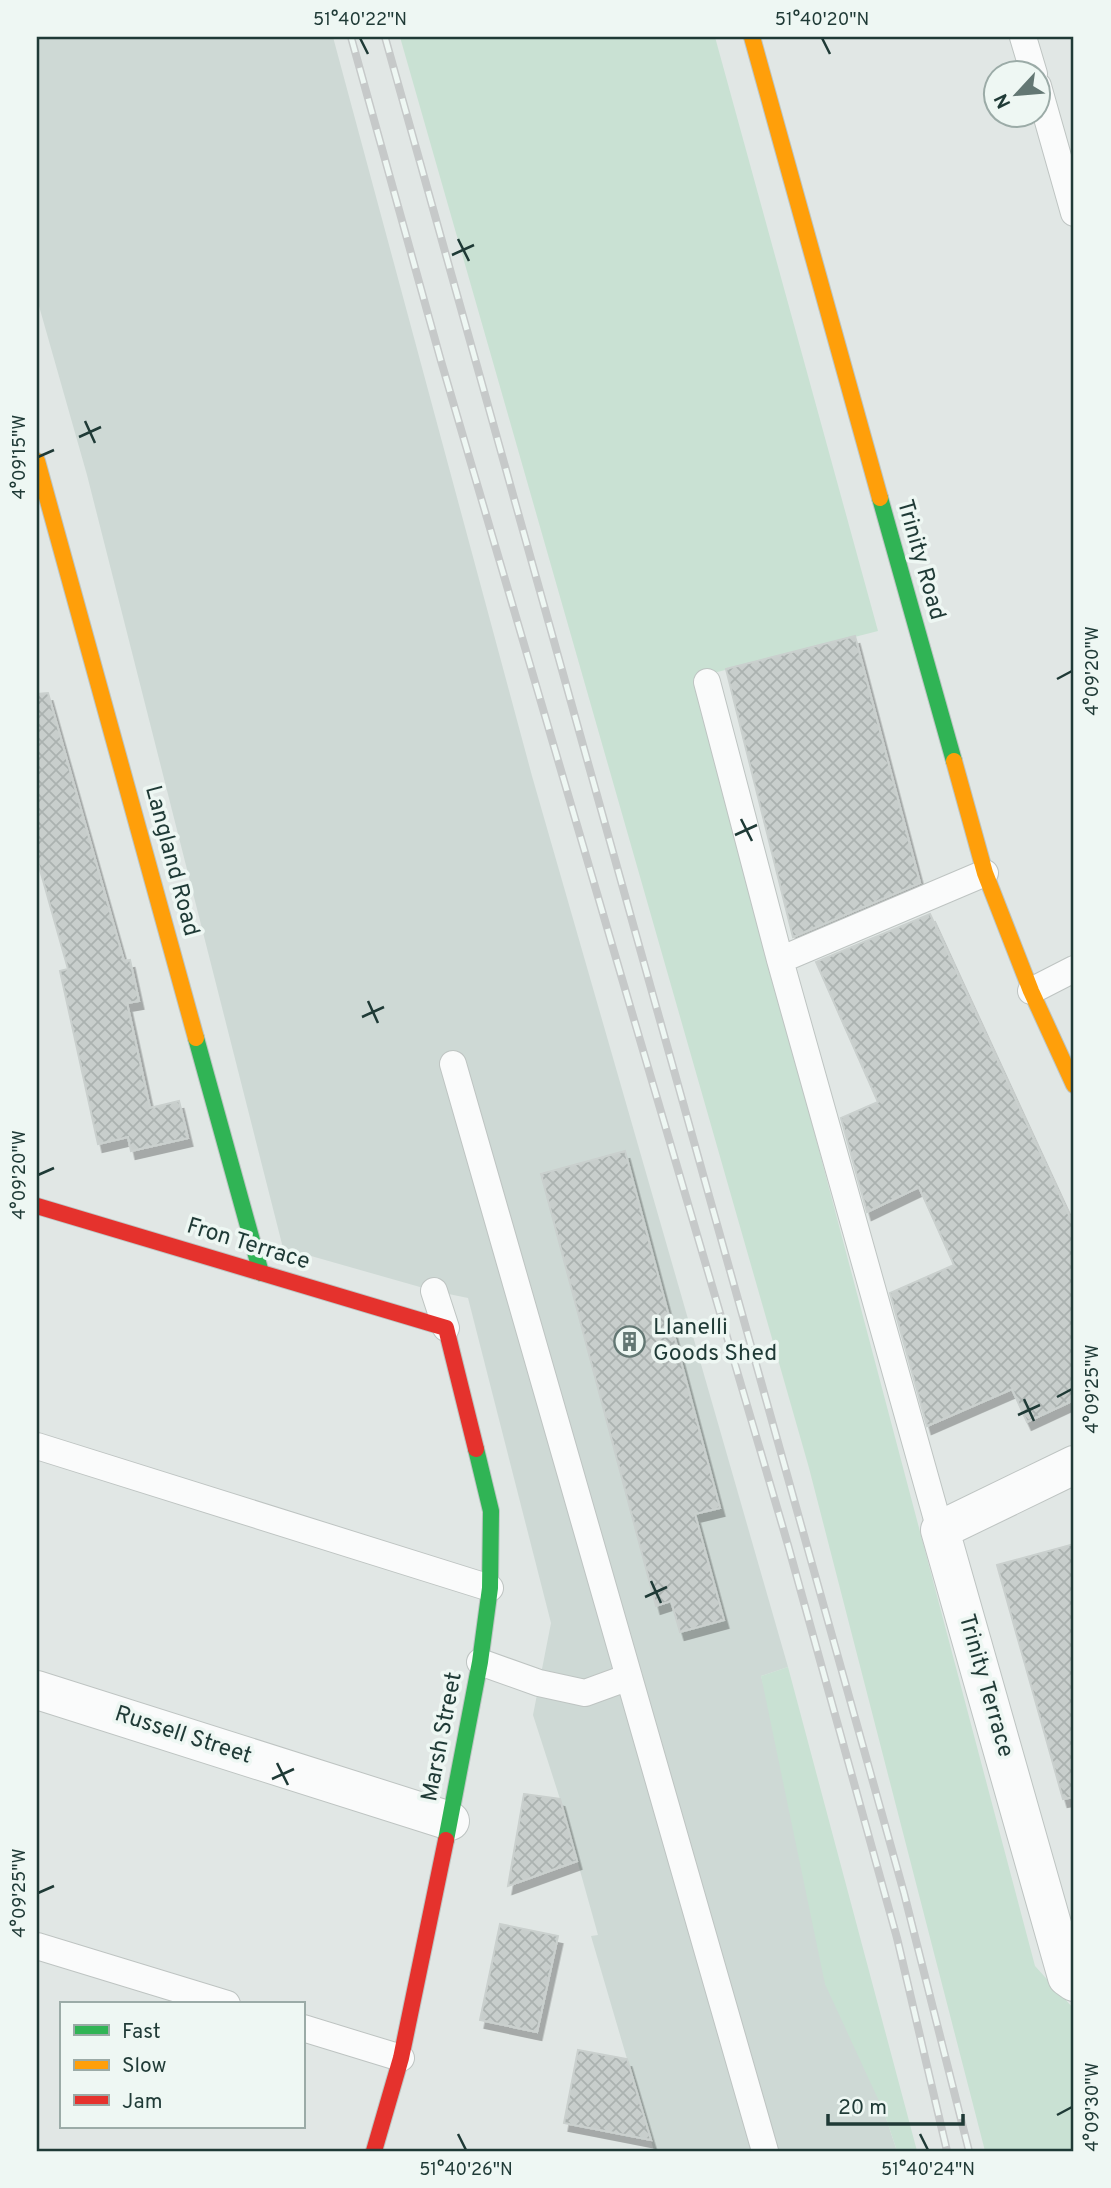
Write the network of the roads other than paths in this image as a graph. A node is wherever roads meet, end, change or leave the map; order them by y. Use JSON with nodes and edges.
{"nodes":[{"id":1,"x":752,"y":37,"type":"edge"},
{"id":2,"x":1023,"y":37,"type":"edge"},
{"id":3,"x":1030,"y":60,"type":"edge"},
{"id":4,"x":1050,"y":130,"type":"edge"},
{"id":5,"x":1074,"y":213,"type":"edge"},
{"id":6,"x":37,"y":461,"type":"edge"},
{"id":7,"x":707,"y":682,"type":"dead end"},
{"id":8,"x":985,"y":873,"type":"junction"},
{"id":9,"x":780,"y":960,"type":"junction"},
{"id":10,"x":1074,"y":969,"type":"edge"},
{"id":11,"x":1031,"y":990,"type":"junction"},
{"id":12,"x":453,"y":1064,"type":"dead end"},
{"id":13,"x":1074,"y":1085,"type":"edge"},
{"id":14,"x":37,"y":1206,"type":"edge"},
{"id":15,"x":261,"y":1273,"type":"junction"},
{"id":16,"x":434,"y":1291,"type":"dead end"},
{"id":17,"x":446,"y":1328,"type":"junction"},
{"id":18,"x":37,"y":1446,"type":"edge"},
{"id":19,"x":1074,"y":1465,"type":"edge"},
{"id":20,"x":940,"y":1530,"type":"junction"},
{"id":21,"x":490,"y":1588,"type":"junction"},
{"id":22,"x":480,"y":1662,"type":"junction"},
{"id":23,"x":629,"y":1678,"type":"junction"},
{"id":24,"x":37,"y":1690,"type":"edge"},
{"id":25,"x":450,"y":1821,"type":"junction"},
{"id":26,"x":37,"y":1945,"type":"edge"},
{"id":27,"x":1074,"y":1982,"type":"edge"},
{"id":28,"x":221,"y":2002,"type":"edge"},
{"id":29,"x":304,"y":2028,"type":"edge"},
{"id":30,"x":401,"y":2058,"type":"junction"},
{"id":31,"x":373,"y":2151,"type":"edge"},
{"id":32,"x":765,"y":2151,"type":"edge"}],
"edges":[{"from":1,"to":8,"type":"street","name":"Trinity Road"},
{"from":2,"to":3,"type":"lane"},
{"from":4,"to":5,"type":"lane"},
{"from":6,"to":15,"type":"street","name":"Langland Road"},
{"from":7,"to":9,"type":"lane"},
{"from":8,"to":9,"type":"lane"},
{"from":8,"to":11,"type":"street","name":"Trinity Road"},
{"from":9,"to":20,"type":"lane"},
{"from":10,"to":11,"type":"lane"},
{"from":11,"to":13,"type":"street","name":"Trinity Road"},
{"from":12,"to":23,"type":"lane"},
{"from":14,"to":15,"type":"street","name":"Fron Terrace"},
{"from":15,"to":17,"type":"street","name":"Fron Terrace"},
{"from":16,"to":17,"type":"lane"},
{"from":17,"to":21,"type":"street","name":"Marsh Street"},
{"from":18,"to":21,"type":"lane"},
{"from":19,"to":20,"type":"street"},
{"from":20,"to":27,"type":"street","name":"Trinity Terrace"},
{"from":21,"to":22,"type":"street","name":"Marsh Street"},
{"from":22,"to":23,"type":"lane"},
{"from":22,"to":25,"type":"street","name":"Marsh Street"},
{"from":23,"to":32,"type":"lane"},
{"from":24,"to":25,"type":"street","name":"Russell Street"},
{"from":25,"to":30,"type":"street","name":"Marsh Street"},
{"from":26,"to":28,"type":"lane"},
{"from":29,"to":30,"type":"lane"},
{"from":30,"to":31,"type":"street","name":"Marsh Street"}]}
